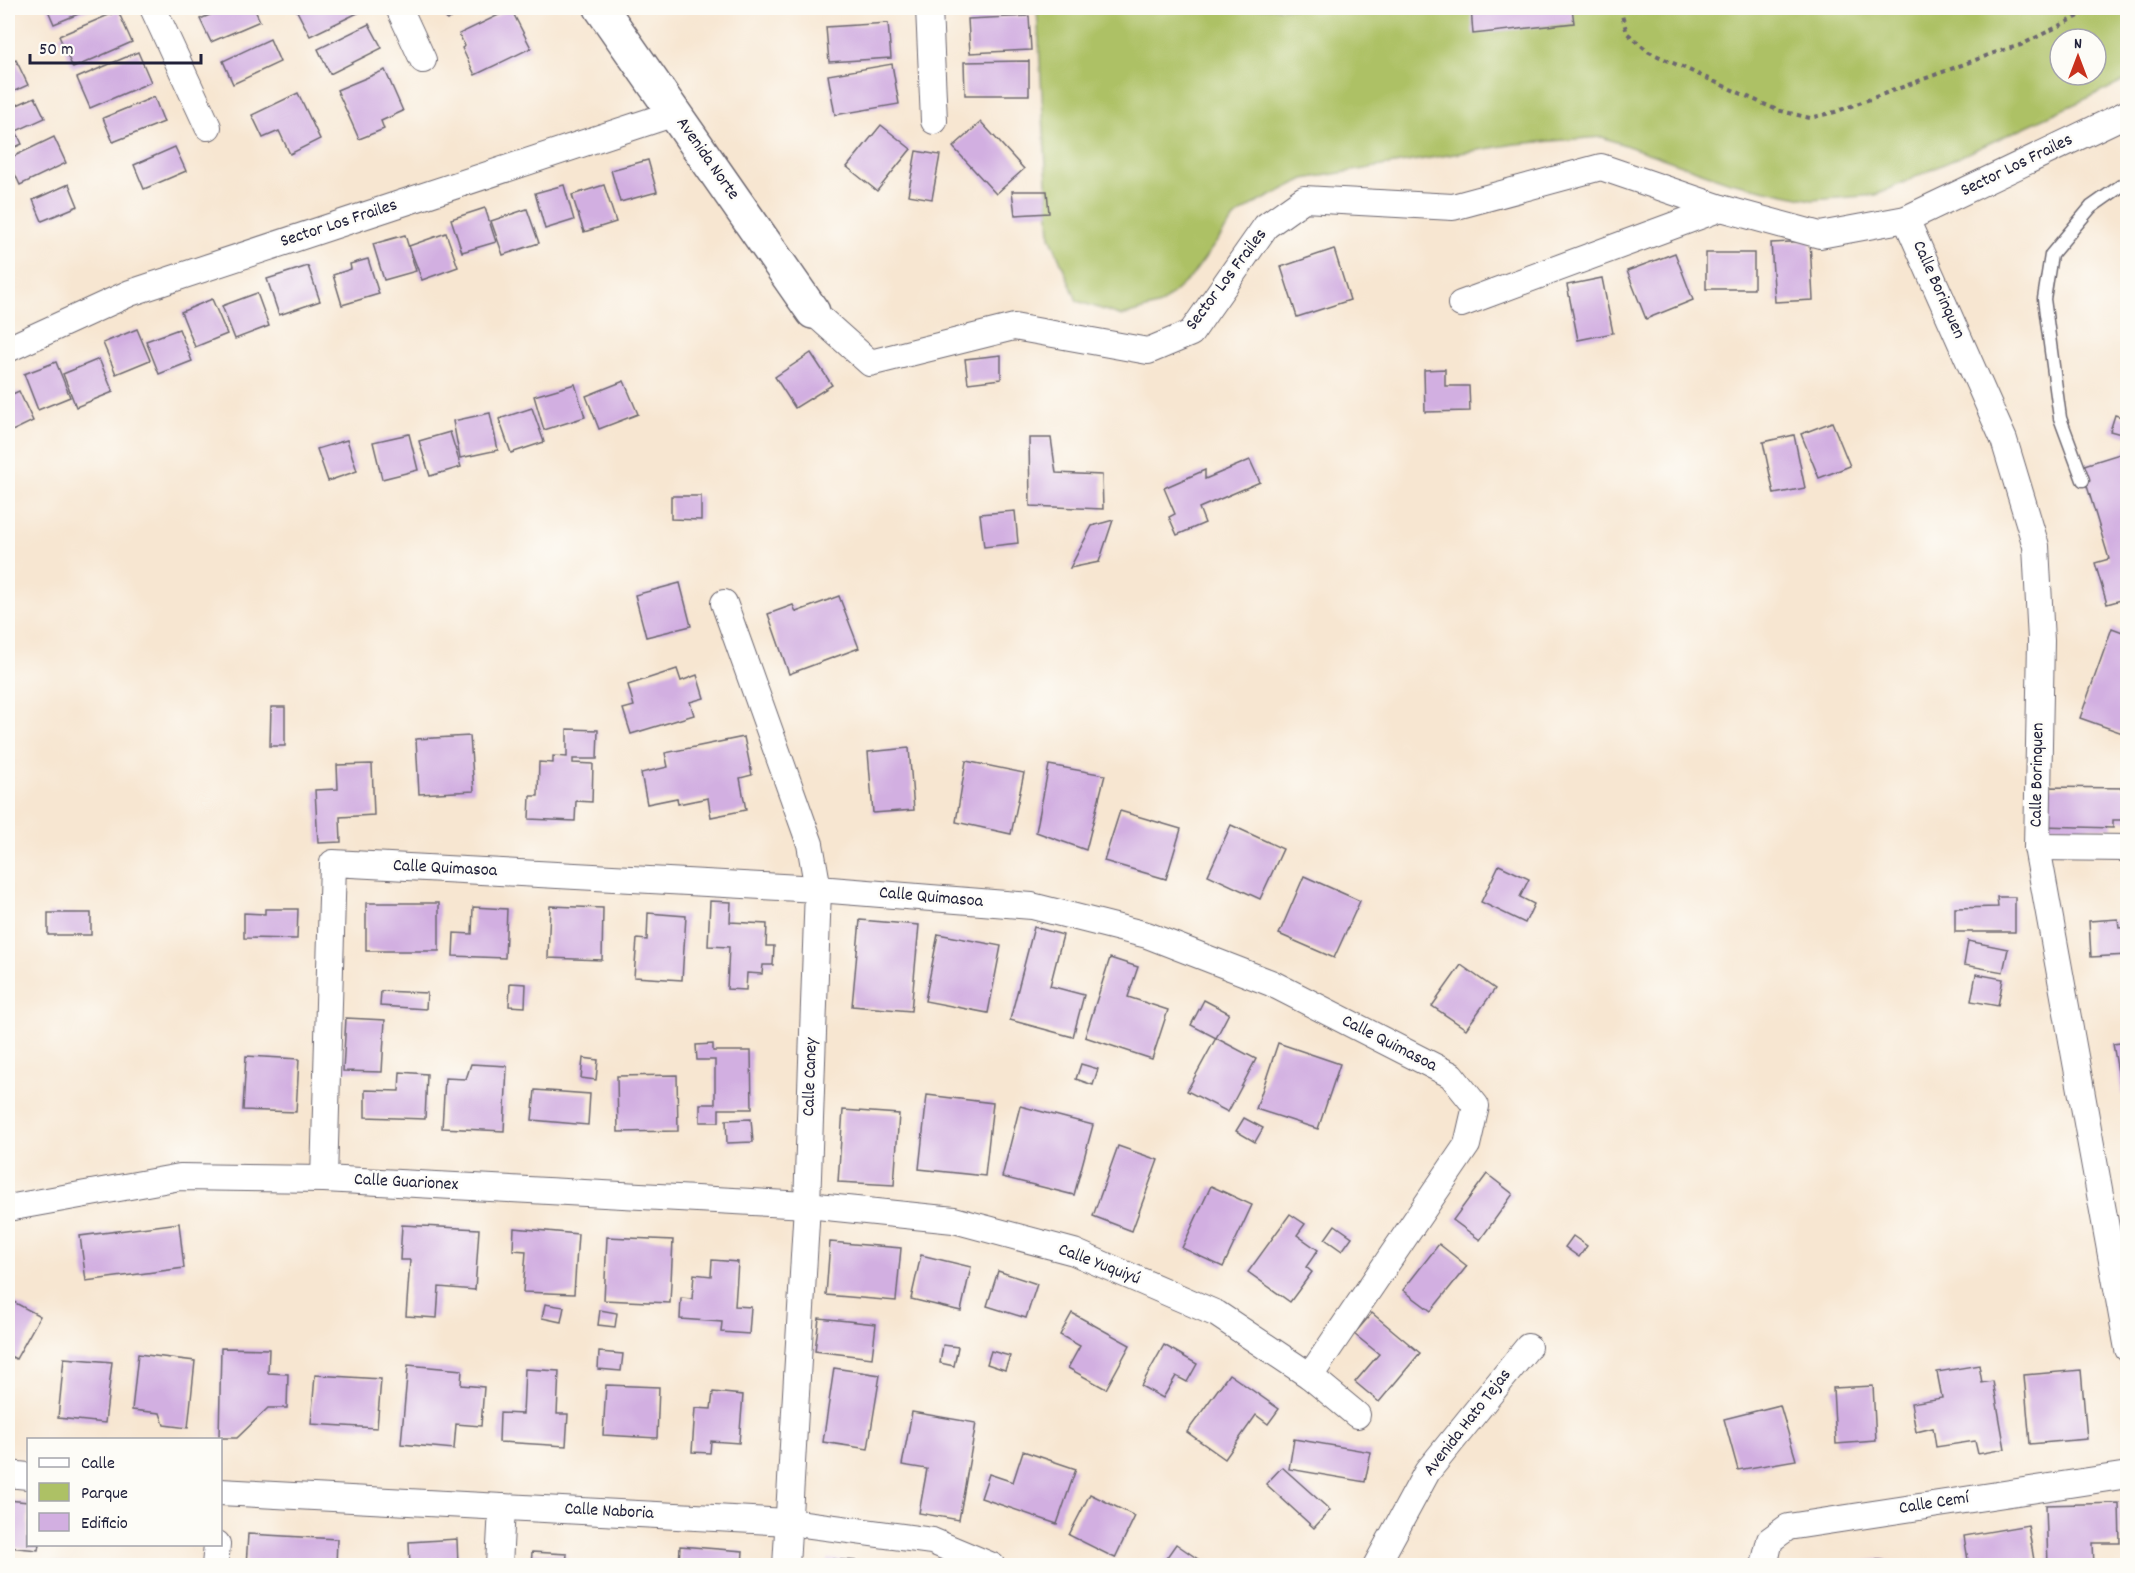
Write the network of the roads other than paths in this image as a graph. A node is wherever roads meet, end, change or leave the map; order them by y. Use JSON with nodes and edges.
{"nodes":[{"id":1,"x":153,"y":8,"type":"edge"},
{"id":2,"x":399,"y":8,"type":"edge"},
{"id":3,"x":602,"y":8,"type":"edge"},
{"id":4,"x":930,"y":8,"type":"edge"},
{"id":5,"x":423,"y":60,"type":"dead end"},
{"id":6,"x":675,"y":113,"type":"junction"},
{"id":7,"x":2127,"y":113,"type":"edge"},
{"id":8,"x":934,"y":121,"type":"dead end"},
{"id":9,"x":208,"y":127,"type":"dead end"},
{"id":10,"x":2127,"y":181,"type":"edge"},
{"id":11,"x":1721,"y":208,"type":"junction"},
{"id":12,"x":1906,"y":219,"type":"junction"},
{"id":13,"x":1461,"y":304,"type":"dead end"},
{"id":14,"x":813,"y":312,"type":"joint"},
{"id":15,"x":8,"y":349,"type":"edge"},
{"id":16,"x":2083,"y":480,"type":"dead end"},
{"id":17,"x":724,"y":603,"type":"dead end"},
{"id":18,"x":2037,"y":847,"type":"junction"},
{"id":19,"x":2127,"y":848,"type":"edge"},
{"id":20,"x":818,"y":889,"type":"junction"},
{"id":21,"x":324,"y":1179,"type":"junction"},
{"id":22,"x":807,"y":1205,"type":"junction"},
{"id":23,"x":8,"y":1208,"type":"edge"},
{"id":24,"x":1528,"y":1347,"type":"dead end"},
{"id":25,"x":2127,"y":1349,"type":"edge"},
{"id":26,"x":1310,"y":1376,"type":"junction"},
{"id":27,"x":1358,"y":1414,"type":"dead end"},
{"id":28,"x":8,"y":1474,"type":"edge"},
{"id":29,"x":2127,"y":1475,"type":"edge"},
{"id":30,"x":27,"y":1476,"type":"edge"},
{"id":31,"x":222,"y":1491,"type":"edge"},
{"id":32,"x":502,"y":1507,"type":"junction"},
{"id":33,"x":789,"y":1522,"type":"junction"},
{"id":34,"x":217,"y":1546,"type":"edge"},
{"id":35,"x":215,"y":1566,"type":"edge"},
{"id":36,"x":499,"y":1566,"type":"edge"},
{"id":37,"x":786,"y":1566,"type":"edge"},
{"id":38,"x":992,"y":1566,"type":"edge"},
{"id":39,"x":1376,"y":1566,"type":"edge"},
{"id":40,"x":1764,"y":1566,"type":"edge"}],
"edges":[{"from":1,"to":9,"type":"street"},
{"from":2,"to":5,"type":"street"},
{"from":3,"to":6,"type":"street","name":"Avenida Norte"},
{"from":4,"to":8,"type":"street"},
{"from":6,"to":14,"type":"street","name":"Avenida Norte"},
{"from":6,"to":15,"type":"street","name":"Sector Los Frailes"},
{"from":7,"to":12,"type":"street","name":"Sector Los Frailes"},
{"from":10,"to":16,"type":"lane"},
{"from":11,"to":12,"type":"street","name":"Sector Los Frailes"},
{"from":11,"to":13,"type":"street"},
{"from":11,"to":14,"type":"street","name":"Sector Los Frailes"},
{"from":12,"to":18,"type":"street","name":"Calle Borinquen"},
{"from":17,"to":20,"type":"street","name":"Calle Caney"},
{"from":18,"to":19,"type":"street"},
{"from":18,"to":25,"type":"street","name":"Calle Borinquen"},
{"from":20,"to":21,"type":"street","name":"Calle Quimasoa"},
{"from":20,"to":22,"type":"street","name":"Calle Caney"},
{"from":20,"to":26,"type":"street","name":"Calle Quimasoa"},
{"from":21,"to":22,"type":"street","name":"Calle Guarionex"},
{"from":21,"to":23,"type":"street","name":"Calle Guarionex"},
{"from":22,"to":26,"type":"street","name":"Calle Yuquiyú"},
{"from":22,"to":33,"type":"street","name":"Calle Caney"},
{"from":24,"to":39,"type":"street","name":"Avenida Hato Tejas"},
{"from":26,"to":27,"type":"street","name":"Calle Yuquiyú"},
{"from":28,"to":30,"type":"street"},
{"from":29,"to":40,"type":"street","name":"Calle Cemí"},
{"from":31,"to":32,"type":"street","name":"Calle Naboria"},
{"from":32,"to":33,"type":"street","name":"Calle Naboria"},
{"from":32,"to":36,"type":"street"},
{"from":33,"to":37,"type":"street","name":"Calle Caney"},
{"from":33,"to":38,"type":"street","name":"Calle Naboria"},
{"from":34,"to":35,"type":"street"}]}
